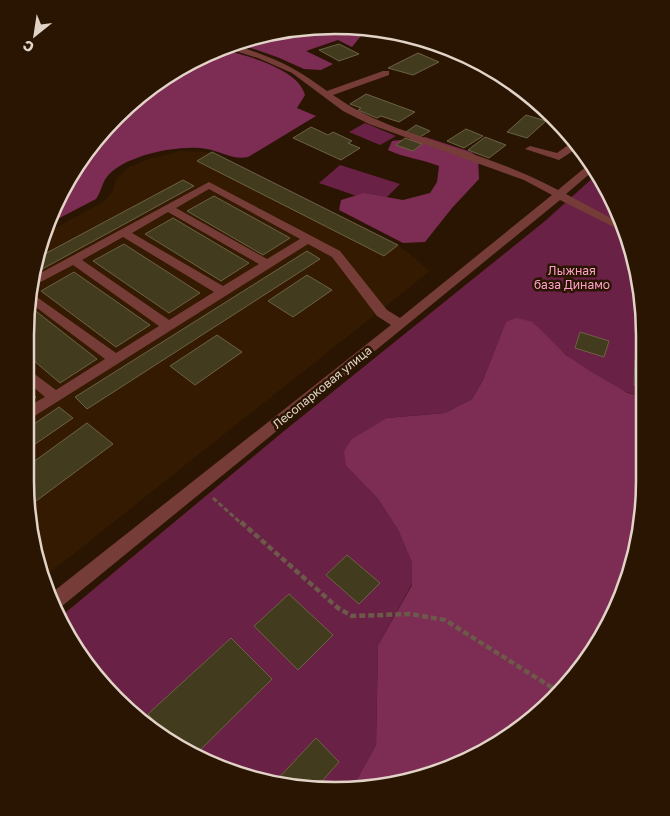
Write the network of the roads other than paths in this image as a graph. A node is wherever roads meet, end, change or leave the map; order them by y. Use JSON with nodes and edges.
{"nodes":[{"id":1,"x":239,"y":50,"type":"edge"},
{"id":2,"x":386,"y":73,"type":"dead end"},
{"id":3,"x":327,"y":94,"type":"junction"},
{"id":4,"x":571,"y":148,"type":"edge"},
{"id":5,"x":530,"y":149,"type":"dead end"},
{"id":6,"x":587,"y":171,"type":"edge"},
{"id":7,"x":561,"y":195,"type":"junction"},
{"id":8,"x":168,"y":208,"type":"junction"},
{"id":9,"x":615,"y":225,"type":"edge"},
{"id":10,"x":124,"y":233,"type":"junction"},
{"id":11,"x":308,"y":239,"type":"junction"},
{"id":12,"x":74,"y":260,"type":"junction"},
{"id":13,"x":267,"y":264,"type":"junction"},
{"id":14,"x":39,"y":279,"type":"edge"},
{"id":15,"x":223,"y":292,"type":"junction"},
{"id":16,"x":35,"y":301,"type":"edge"},
{"id":17,"x":400,"y":324,"type":"junction"},
{"id":18,"x":169,"y":326,"type":"junction"},
{"id":19,"x":115,"y":359,"type":"junction"},
{"id":20,"x":34,"y":379,"type":"edge"},
{"id":21,"x":55,"y":397,"type":"junction"},
{"id":22,"x":34,"y":410,"type":"edge"},
{"id":23,"x":58,"y":599,"type":"edge"}],
"edges":[{"from":1,"to":3,"type":"street"},
{"from":2,"to":3,"type":"street"},
{"from":3,"to":7,"type":"street"},
{"from":4,"to":5,"type":"street"},
{"from":6,"to":7,"type":"street","name":"Лесопарковая улица"},
{"from":7,"to":9,"type":"street"},
{"from":7,"to":17,"type":"street","name":"Лесопарковая улица"},
{"from":8,"to":10,"type":"street"},
{"from":8,"to":11,"type":"street"},
{"from":8,"to":13,"type":"street"},
{"from":10,"to":12,"type":"street"},
{"from":10,"to":15,"type":"street"},
{"from":11,"to":13,"type":"street"},
{"from":11,"to":17,"type":"street"},
{"from":12,"to":14,"type":"street"},
{"from":12,"to":18,"type":"street"},
{"from":13,"to":15,"type":"street"},
{"from":15,"to":18,"type":"street"},
{"from":16,"to":19,"type":"street"},
{"from":17,"to":23,"type":"street","name":"Лесопарковая улица"},
{"from":18,"to":19,"type":"street"},
{"from":19,"to":21,"type":"street"},
{"from":20,"to":21,"type":"street"},
{"from":21,"to":22,"type":"street"}]}
